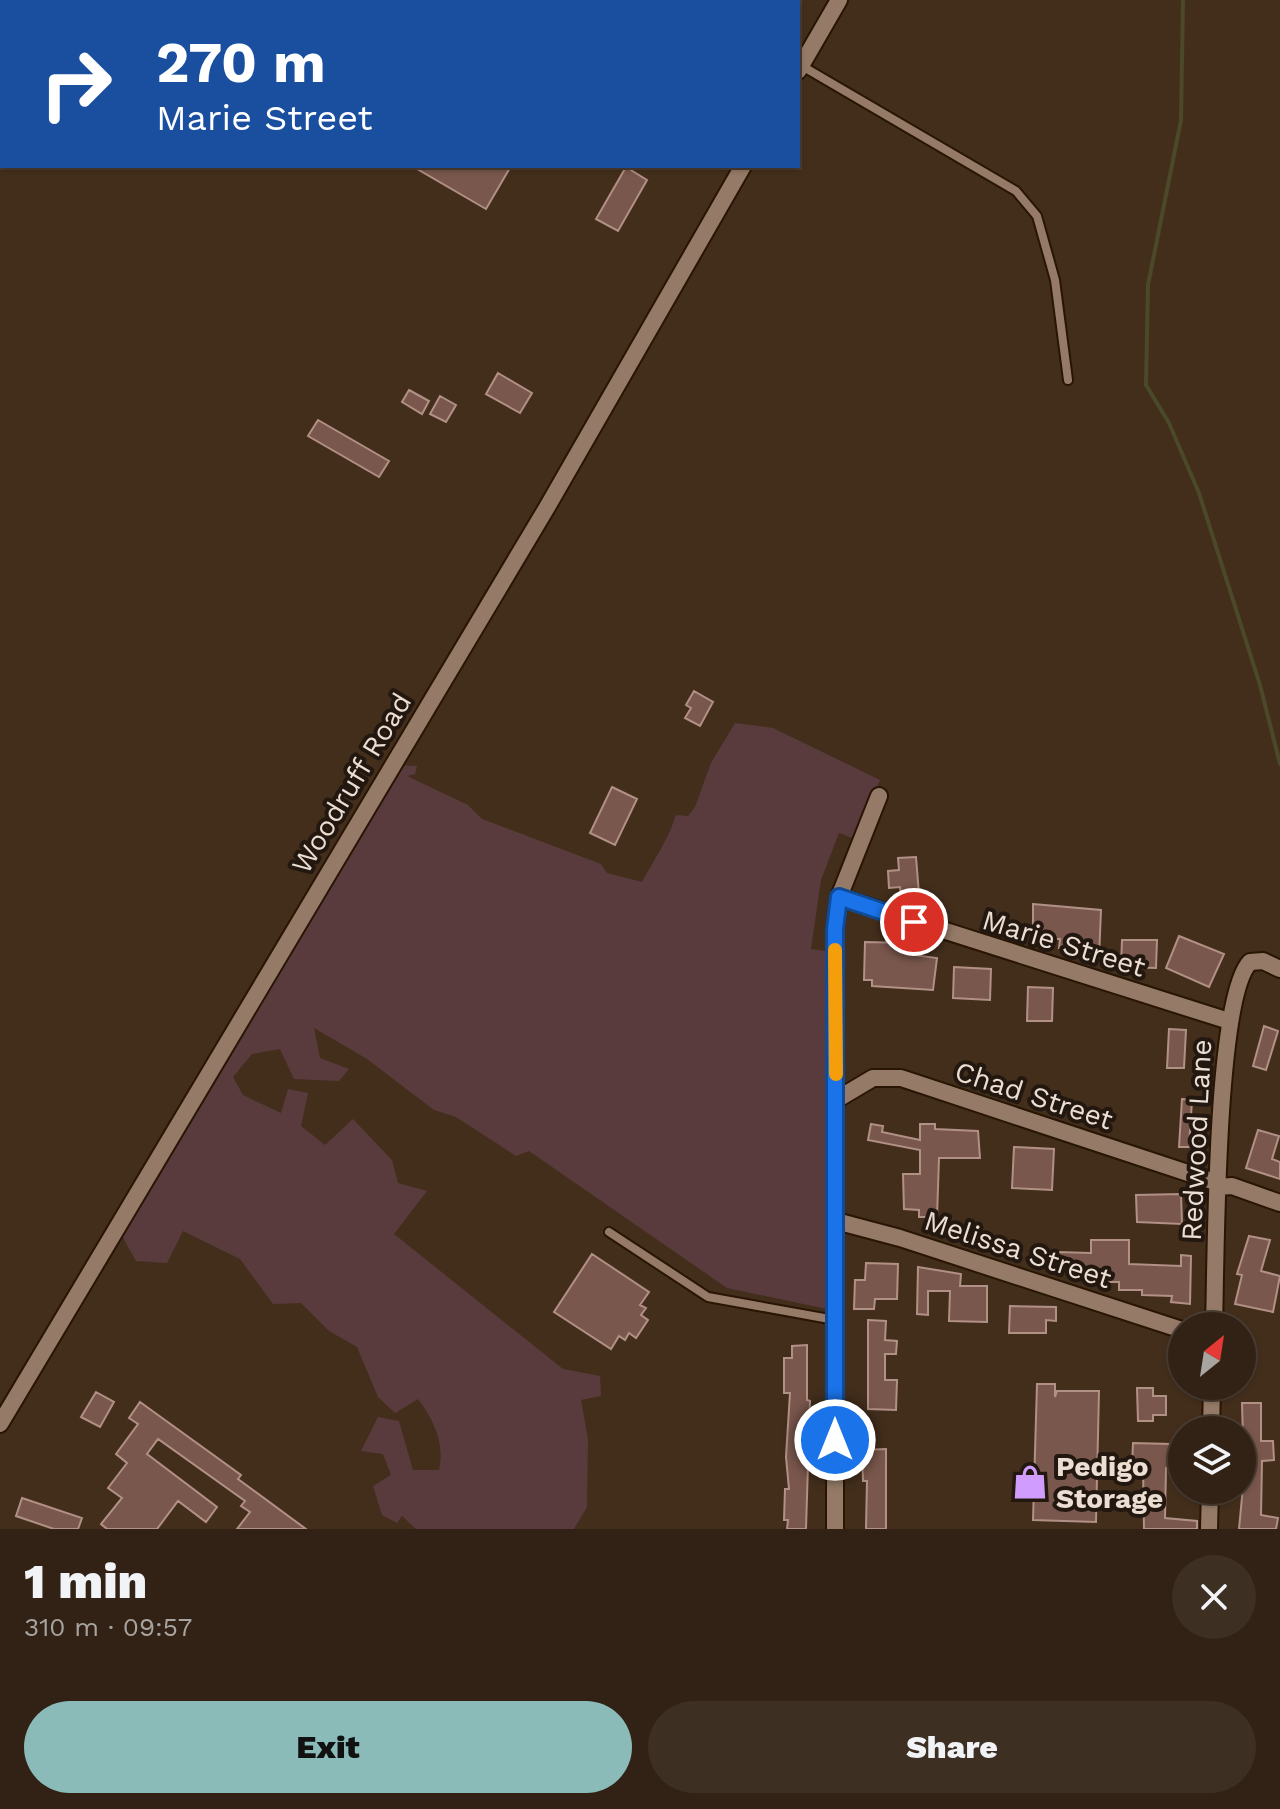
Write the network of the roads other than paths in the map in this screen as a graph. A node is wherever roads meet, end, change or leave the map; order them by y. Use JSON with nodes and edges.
{"nodes":[{"id":1,"x":839,"y":0,"type":"edge"},
{"id":2,"x":800,"y":66,"type":"edge"},
{"id":3,"x":800,"y":69,"type":"edge"},
{"id":4,"x":742,"y":168,"type":"edge"},
{"id":5,"x":1068,"y":380,"type":"dead end"},
{"id":6,"x":879,"y":796,"type":"dead end"},
{"id":7,"x":839,"y":897,"type":"junction"},
{"id":8,"x":1280,"y":969,"type":"edge"},
{"id":9,"x":1229,"y":1021,"type":"junction"},
{"id":10,"x":836,"y":1100,"type":"junction"},
{"id":11,"x":1218,"y":1185,"type":"junction"},
{"id":12,"x":1280,"y":1203,"type":"edge"},
{"id":13,"x":836,"y":1221,"type":"junction"},
{"id":14,"x":609,"y":1232,"type":"dead end"},
{"id":15,"x":1214,"y":1312,"type":"edge"},
{"id":16,"x":836,"y":1320,"type":"junction"},
{"id":17,"x":1168,"y":1325,"type":"edge"},
{"id":18,"x":0,"y":1424,"type":"edge"},
{"id":19,"x":1210,"y":1504,"type":"edge"},
{"id":20,"x":835,"y":1529,"type":"edge"},
{"id":21,"x":1209,"y":1529,"type":"edge"}],
"edges":[{"from":1,"to":2,"type":"street"},
{"from":3,"to":5,"type":"lane"},
{"from":4,"to":18,"type":"street","name":"Woodruff Road"},
{"from":6,"to":7,"type":"street"},
{"from":7,"to":9,"type":"street","name":"Marie Street"},
{"from":7,"to":10,"type":"street"},
{"from":8,"to":9,"type":"street","name":"Redwood Lane"},
{"from":9,"to":11,"type":"street","name":"Redwood Lane"},
{"from":10,"to":11,"type":"street","name":"Chad Street"},
{"from":10,"to":13,"type":"street"},
{"from":11,"to":12,"type":"street","name":"Chad Street"},
{"from":11,"to":15,"type":"street","name":"Redwood Lane"},
{"from":13,"to":16,"type":"street"},
{"from":13,"to":17,"type":"street","name":"Melissa Street"},
{"from":14,"to":16,"type":"lane"},
{"from":16,"to":20,"type":"street"},
{"from":19,"to":21,"type":"street"}]}
